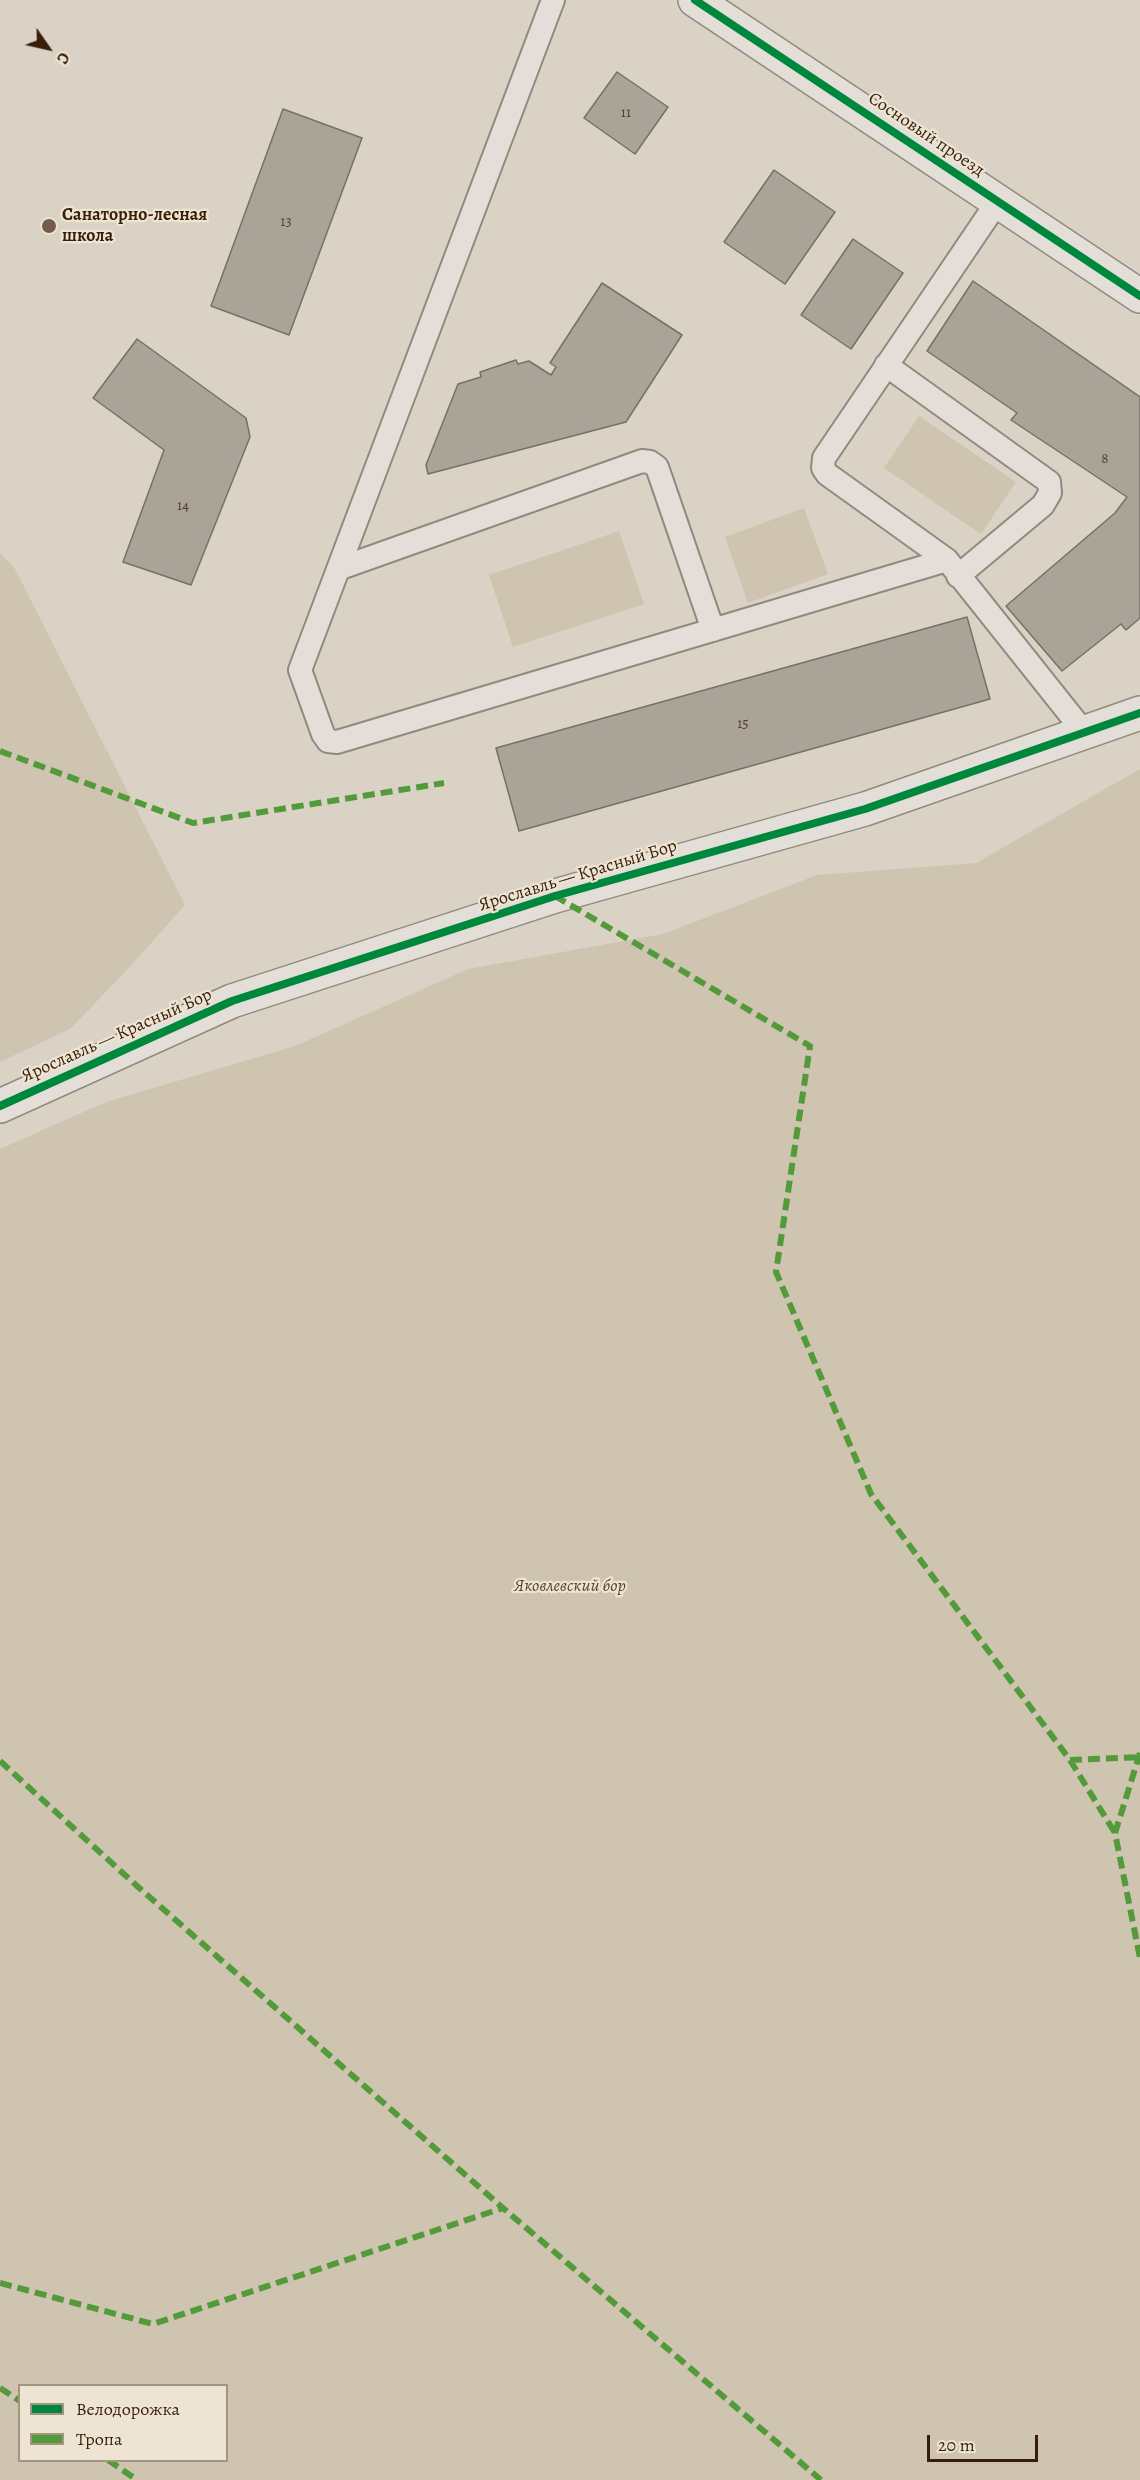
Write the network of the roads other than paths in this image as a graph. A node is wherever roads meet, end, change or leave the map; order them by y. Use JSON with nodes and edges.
{"nodes":[{"id":1,"x":552,"y":0,"type":"edge"},
{"id":2,"x":699,"y":1,"type":"edge"},
{"id":3,"x":998,"y":201,"type":"junction"},
{"id":4,"x":1140,"y":296,"type":"edge"},
{"id":5,"x":886,"y":365,"type":"junction"},
{"id":6,"x":953,"y":568,"type":"junction"},
{"id":7,"x":338,"y":569,"type":"junction"},
{"id":8,"x":713,"y":630,"type":"junction"},
{"id":9,"x":1140,"y":712,"type":"edge"},
{"id":10,"x":1084,"y":732,"type":"junction"},
{"id":11,"x":0,"y":1106,"type":"edge"}],
"edges":[{"from":1,"to":7,"type":"lane"},
{"from":2,"to":3,"type":"street","name":"Сосновый проезд"},
{"from":3,"to":4,"type":"street","name":"Сосновый проезд"},
{"from":3,"to":5,"type":"lane"},
{"from":5,"to":6,"type":"lane"},
{"from":5,"to":6,"type":"lane"},
{"from":6,"to":8,"type":"lane"},
{"from":6,"to":10,"type":"lane"},
{"from":7,"to":8,"type":"lane"},
{"from":7,"to":8,"type":"lane"},
{"from":9,"to":10,"type":"street","name":"Ярославль — Красный Бор"},
{"from":10,"to":11,"type":"street","name":"Ярославль — Красный Бор"}]}
